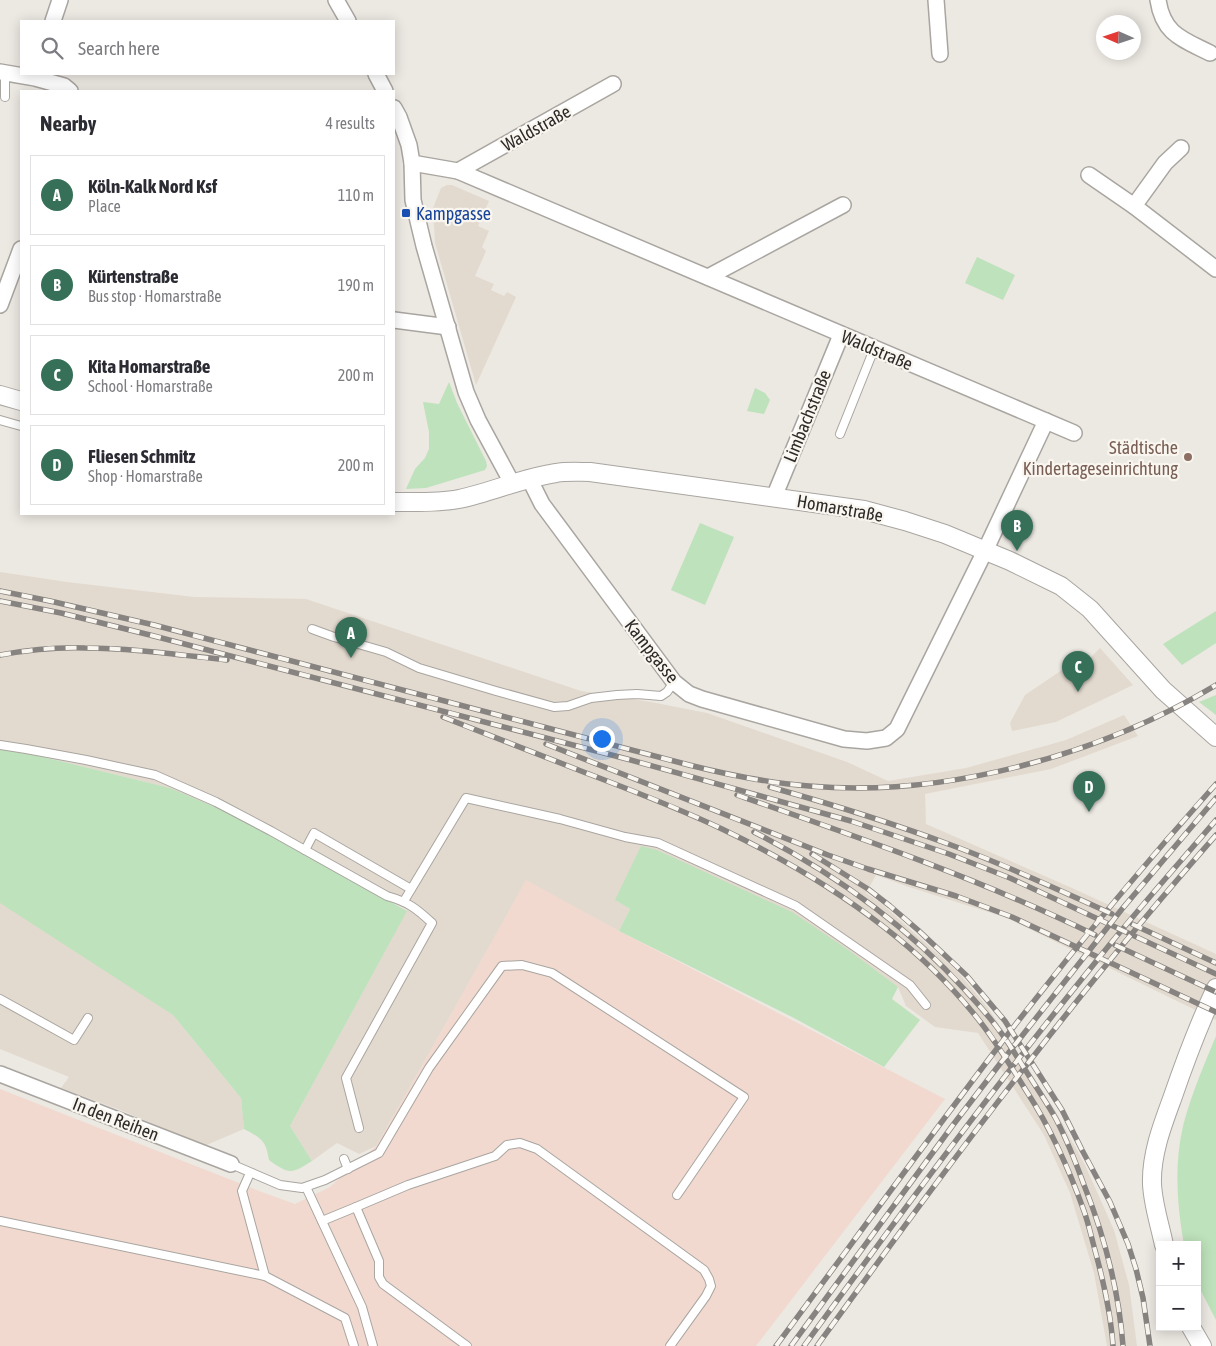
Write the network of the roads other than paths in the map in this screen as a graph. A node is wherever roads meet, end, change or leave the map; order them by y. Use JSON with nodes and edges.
{"nodes":[{"id":1,"x":60,"y":0,"type":"edge"},
{"id":2,"x":336,"y":0,"type":"edge"},
{"id":3,"x":936,"y":0,"type":"edge"},
{"id":4,"x":1158,"y":0,"type":"edge"},
{"id":5,"x":53,"y":20,"type":"edge"},
{"id":6,"x":347,"y":20,"type":"edge"},
{"id":7,"x":1210,"y":53,"type":"dead end"},
{"id":8,"x":940,"y":54,"type":"dead end"},
{"id":9,"x":3,"y":72,"type":"edge"},
{"id":10,"x":377,"y":75,"type":"edge"},
{"id":11,"x":40,"y":79,"type":"edge"},
{"id":12,"x":614,"y":84,"type":"dead end"},
{"id":13,"x":69,"y":90,"type":"edge"},
{"id":14,"x":384,"y":90,"type":"edge"},
{"id":15,"x":5,"y":97,"type":"dead end"},
{"id":16,"x":395,"y":110,"type":"edge"},
{"id":17,"x":1182,"y":148,"type":"dead end"},
{"id":18,"x":412,"y":163,"type":"junction"},
{"id":19,"x":458,"y":171,"type":"junction"},
{"id":20,"x":1089,"y":175,"type":"dead end"},
{"id":21,"x":843,"y":205,"type":"dead end"},
{"id":22,"x":1134,"y":206,"type":"junction"},
{"id":23,"x":20,"y":252,"type":"edge"},
{"id":24,"x":1216,"y":269,"type":"edge"},
{"id":25,"x":708,"y":277,"type":"junction"},
{"id":26,"x":0,"y":306,"type":"edge"},
{"id":27,"x":395,"y":320,"type":"edge"},
{"id":28,"x":448,"y":327,"type":"junction"},
{"id":29,"x":841,"y":335,"type":"junction"},
{"id":30,"x":874,"y":349,"type":"junction"},
{"id":31,"x":0,"y":395,"type":"edge"},
{"id":32,"x":20,"y":401,"type":"edge"},
{"id":33,"x":0,"y":420,"type":"edge"},
{"id":34,"x":1046,"y":421,"type":"junction"},
{"id":35,"x":20,"y":426,"type":"edge"},
{"id":36,"x":1074,"y":433,"type":"dead end"},
{"id":37,"x":840,"y":434,"type":"dead end"},
{"id":38,"x":529,"y":478,"type":"junction"},
{"id":39,"x":512,"y":483,"type":"junction"},
{"id":40,"x":774,"y":498,"type":"junction"},
{"id":41,"x":395,"y":502,"type":"edge"},
{"id":42,"x":985,"y":551,"type":"junction"},
{"id":43,"x":312,"y":629,"type":"dead end"},
{"id":44,"x":674,"y":682,"type":"junction"},
{"id":45,"x":1216,"y":737,"type":"edge"},
{"id":46,"x":0,"y":745,"type":"edge"},
{"id":47,"x":305,"y":850,"type":"junction"},
{"id":48,"x":411,"y":888,"type":"junction"},
{"id":49,"x":404,"y":901,"type":"junction"},
{"id":50,"x":1216,"y":988,"type":"edge"},
{"id":51,"x":0,"y":999,"type":"edge"},
{"id":52,"x":926,"y":1005,"type":"dead end"},
{"id":53,"x":88,"y":1018,"type":"dead end"},
{"id":54,"x":0,"y":1074,"type":"edge"},
{"id":55,"x":359,"y":1128,"type":"dead end"},
{"id":56,"x":344,"y":1159,"type":"dead end"},
{"id":57,"x":231,"y":1164,"type":"joint"},
{"id":58,"x":348,"y":1169,"type":"junction"},
{"id":59,"x":250,"y":1173,"type":"junction"},
{"id":60,"x":306,"y":1187,"type":"junction"},
{"id":61,"x":677,"y":1195,"type":"dead end"},
{"id":62,"x":356,"y":1207,"type":"junction"},
{"id":63,"x":0,"y":1221,"type":"edge"},
{"id":64,"x":322,"y":1221,"type":"junction"},
{"id":65,"x":1163,"y":1241,"type":"edge"},
{"id":66,"x":265,"y":1276,"type":"junction"},
{"id":67,"x":1193,"y":1331,"type":"edge"},
{"id":68,"x":354,"y":1346,"type":"edge"},
{"id":69,"x":373,"y":1346,"type":"edge"},
{"id":70,"x":467,"y":1346,"type":"edge"},
{"id":71,"x":670,"y":1346,"type":"edge"},
{"id":72,"x":1202,"y":1346,"type":"edge"}],
"edges":[{"from":1,"to":5,"type":"street"},
{"from":2,"to":6,"type":"street"},
{"from":3,"to":8,"type":"street"},
{"from":4,"to":7,"type":"street"},
{"from":9,"to":11,"type":"street"},
{"from":9,"to":15,"type":"lane"},
{"from":10,"to":14,"type":"street"},
{"from":11,"to":13,"type":"street"},
{"from":12,"to":19,"type":"street","name":"Waldstraße"},
{"from":16,"to":18,"type":"street"},
{"from":17,"to":22,"type":"street"},
{"from":18,"to":19,"type":"street","name":"Waldstraße"},
{"from":18,"to":28,"type":"street"},
{"from":19,"to":25,"type":"street","name":"Waldstraße"},
{"from":20,"to":22,"type":"street"},
{"from":21,"to":25,"type":"street"},
{"from":22,"to":24,"type":"street"},
{"from":23,"to":26,"type":"street"},
{"from":25,"to":29,"type":"street","name":"Waldstraße"},
{"from":27,"to":28,"type":"street"},
{"from":28,"to":39,"type":"street"},
{"from":29,"to":30,"type":"street","name":"Waldstraße"},
{"from":29,"to":40,"type":"street","name":"Limbachstraße"},
{"from":30,"to":34,"type":"street","name":"Waldstraße"},
{"from":30,"to":37,"type":"lane"},
{"from":31,"to":32,"type":"street"},
{"from":33,"to":35,"type":"lane"},
{"from":34,"to":36,"type":"street","name":"Waldstraße"},
{"from":34,"to":42,"type":"street"},
{"from":38,"to":39,"type":"street","name":"Homarstraße"},
{"from":38,"to":40,"type":"street","name":"Homarstraße"},
{"from":38,"to":44,"type":"street","name":"Kampgasse"},
{"from":39,"to":41,"type":"street","name":"Homarstraße"},
{"from":40,"to":42,"type":"street","name":"Homarstraße"},
{"from":42,"to":44,"type":"street","name":"Kampgasse"},
{"from":42,"to":45,"type":"street","name":"Homarstraße"},
{"from":43,"to":44,"type":"lane"},
{"from":46,"to":47,"type":"lane"},
{"from":47,"to":48,"type":"lane"},
{"from":47,"to":49,"type":"lane"},
{"from":48,"to":49,"type":"lane"},
{"from":48,"to":52,"type":"lane"},
{"from":49,"to":55,"type":"lane"},
{"from":50,"to":65,"type":"street"},
{"from":51,"to":53,"type":"lane"},
{"from":54,"to":57,"type":"street","name":"In den Reihen"},
{"from":56,"to":58,"type":"lane"},
{"from":57,"to":59,"type":"lane"},
{"from":58,"to":60,"type":"lane"},
{"from":58,"to":61,"type":"lane"},
{"from":59,"to":60,"type":"lane"},
{"from":59,"to":66,"type":"lane"},
{"from":60,"to":64,"type":"lane"},
{"from":62,"to":64,"type":"lane"},
{"from":62,"to":70,"type":"lane"},
{"from":62,"to":71,"type":"lane"},
{"from":63,"to":66,"type":"lane"},
{"from":64,"to":69,"type":"lane"},
{"from":66,"to":68,"type":"lane"},
{"from":67,"to":72,"type":"street"}]}
